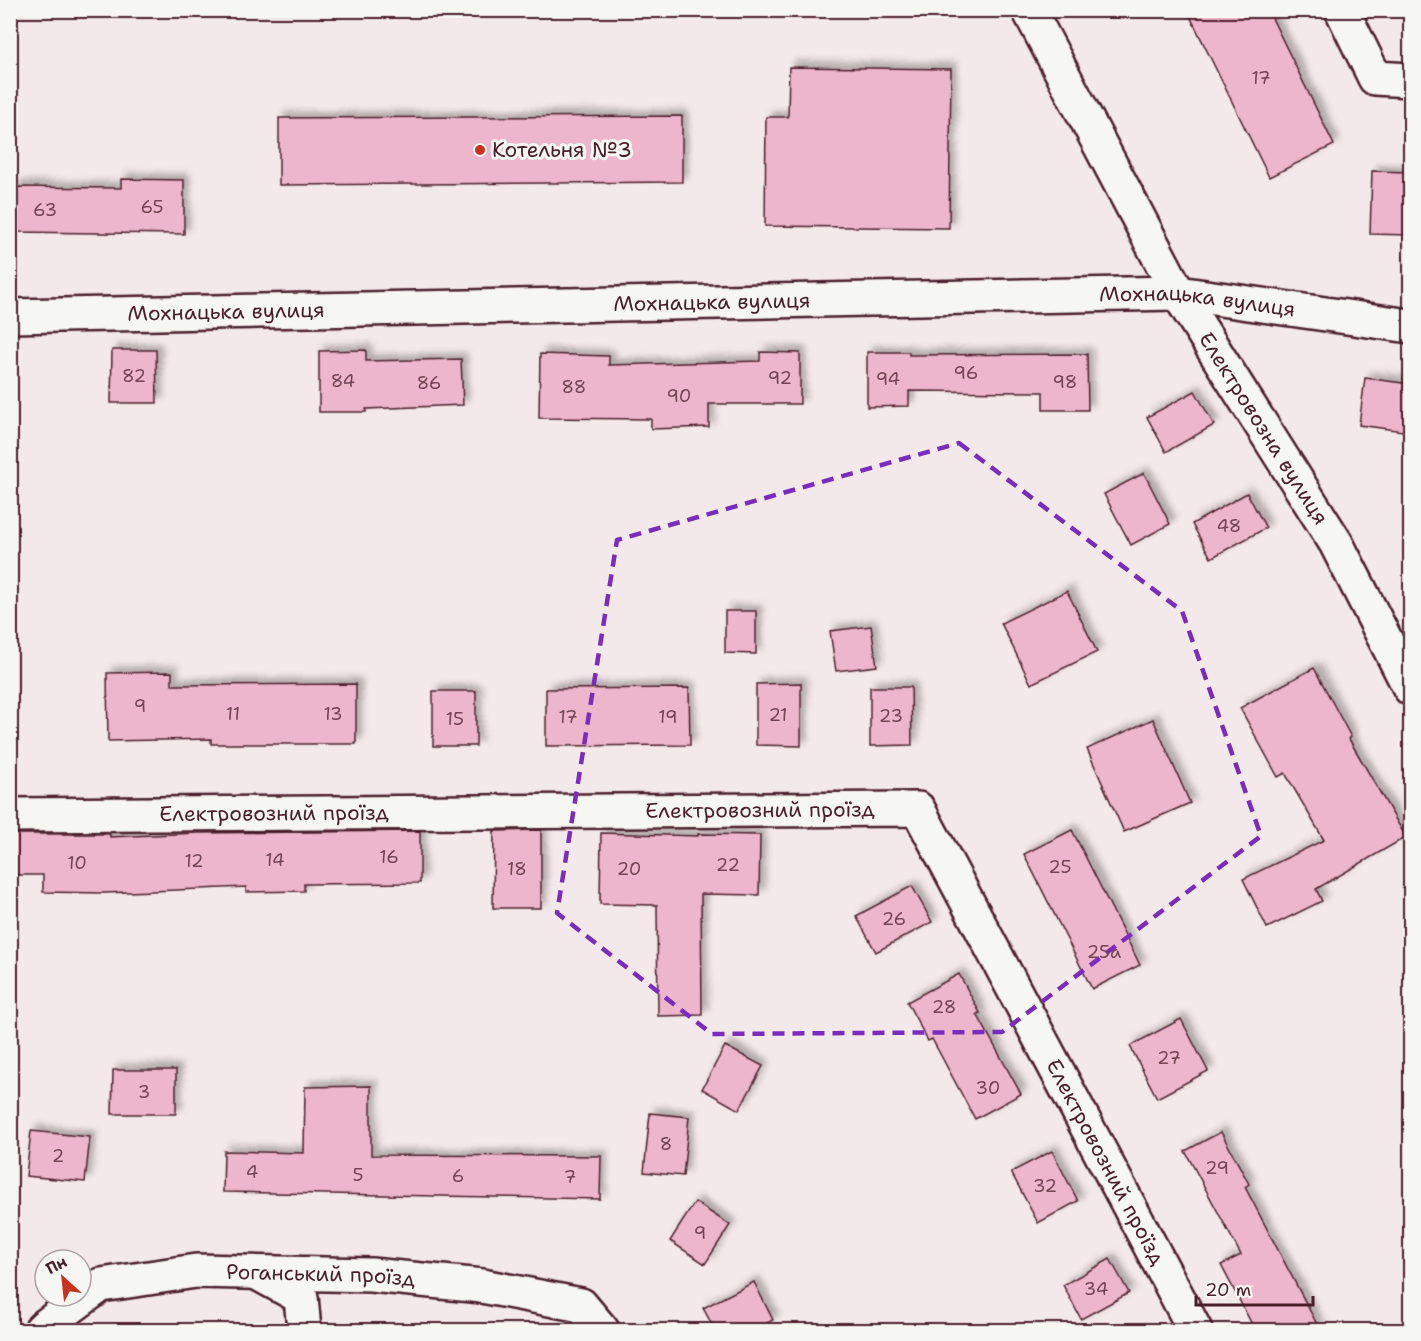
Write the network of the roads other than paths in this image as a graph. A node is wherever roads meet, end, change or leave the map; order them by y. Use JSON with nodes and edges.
{"nodes":[{"id":1,"x":1029,"y":10,"type":"edge"},
{"id":2,"x":1342,"y":10,"type":"edge"},
{"id":3,"x":1410,"y":80,"type":"edge"},
{"id":4,"x":1178,"y":293,"type":"junction"},
{"id":5,"x":10,"y":316,"type":"edge"},
{"id":6,"x":1410,"y":326,"type":"edge"},
{"id":7,"x":1408,"y":675,"type":"edge"},
{"id":8,"x":10,"y":815,"type":"edge"},
{"id":9,"x":256,"y":1273,"type":"junction"},
{"id":10,"x":40,"y":1330,"type":"edge"},
{"id":11,"x":304,"y":1330,"type":"edge"},
{"id":12,"x":602,"y":1330,"type":"edge"},
{"id":13,"x":1195,"y":1330,"type":"edge"}],
"edges":[{"from":1,"to":4,"type":"street","name":"Електровозна вулиця"},
{"from":2,"to":3,"type":"street"},
{"from":4,"to":5,"type":"street","name":"Мохнацька вулиця"},
{"from":4,"to":6,"type":"street","name":"Мохнацька вулиця"},
{"from":4,"to":7,"type":"street","name":"Електровозна вулиця"},
{"from":8,"to":13,"type":"street","name":"Електровозний проїзд"},
{"from":9,"to":10,"type":"street","name":"Роганський проїзд"},
{"from":9,"to":11,"type":"street"},
{"from":9,"to":12,"type":"street","name":"Роганський проїзд"}]}
